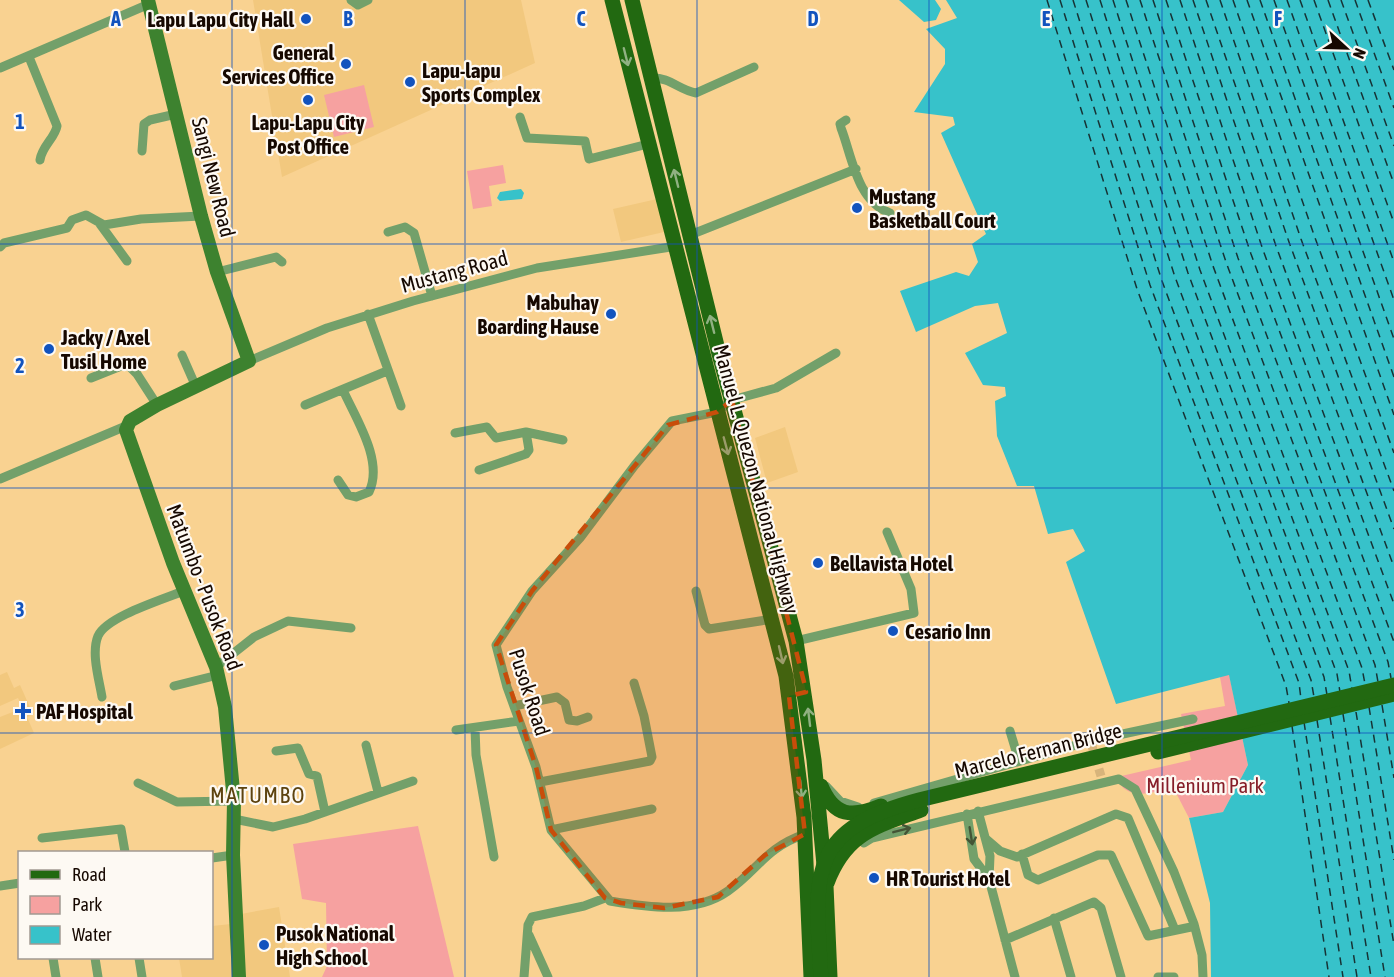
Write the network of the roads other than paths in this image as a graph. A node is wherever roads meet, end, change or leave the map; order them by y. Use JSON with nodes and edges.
{"nodes":[{"id":1,"x":351,"y":0,"type":"edge"},
{"id":2,"x":368,"y":0,"type":"edge"},
{"id":3,"x":612,"y":0,"type":"edge"},
{"id":4,"x":632,"y":0,"type":"edge"},
{"id":5,"x":148,"y":2,"type":"edge"},
{"id":6,"x":29,"y":57,"type":"junction"},
{"id":7,"x":754,"y":67,"type":"dead end"},
{"id":8,"x":0,"y":68,"type":"edge"},
{"id":9,"x":651,"y":78,"type":"junction"},
{"id":10,"x":176,"y":114,"type":"junction"},
{"id":11,"x":520,"y":117,"type":"dead end"},
{"id":12,"x":846,"y":120,"type":"dead end"},
{"id":13,"x":648,"y":144,"type":"junction"},
{"id":14,"x":142,"y":151,"type":"dead end"},
{"id":15,"x":40,"y":160,"type":"dead end"},
{"id":16,"x":856,"y":169,"type":"junction"},
{"id":17,"x":890,"y":213,"type":"dead end"},
{"id":18,"x":201,"y":216,"type":"junction"},
{"id":19,"x":100,"y":224,"type":"junction"},
{"id":20,"x":388,"y":232,"type":"dead end"},
{"id":21,"x":690,"y":235,"type":"junction"},
{"id":22,"x":677,"y":246,"type":"junction"},
{"id":23,"x":0,"y":247,"type":"edge"},
{"id":24,"x":127,"y":261,"type":"dead end"},
{"id":25,"x":282,"y":262,"type":"dead end"},
{"id":26,"x":217,"y":272,"type":"junction"},
{"id":27,"x":432,"y":296,"type":"junction"},
{"id":28,"x":368,"y":314,"type":"junction"},
{"id":29,"x":836,"y":353,"type":"dead end"},
{"id":30,"x":182,"y":355,"type":"dead end"},
{"id":31,"x":249,"y":361,"type":"junction"},
{"id":32,"x":387,"y":371,"type":"junction"},
{"id":33,"x":91,"y":378,"type":"dead end"},
{"id":34,"x":196,"y":387,"type":"junction"},
{"id":35,"x":343,"y":390,"type":"junction"},
{"id":36,"x":732,"y":400,"type":"junction"},
{"id":37,"x":157,"y":405,"type":"junction"},
{"id":38,"x":305,"y":405,"type":"dead end"},
{"id":39,"x":401,"y":406,"type":"dead end"},
{"id":40,"x":717,"y":412,"type":"junction"},
{"id":41,"x":126,"y":426,"type":"junction"},
{"id":42,"x":526,"y":432,"type":"junction"},
{"id":43,"x":455,"y":433,"type":"dead end"},
{"id":44,"x":562,"y":440,"type":"dead end"},
{"id":45,"x":479,"y":470,"type":"dead end"},
{"id":46,"x":0,"y":479,"type":"edge"},
{"id":47,"x":338,"y":480,"type":"dead end"},
{"id":48,"x":887,"y":532,"type":"dead end"},
{"id":49,"x":186,"y":590,"type":"junction"},
{"id":50,"x":696,"y":591,"type":"dead end"},
{"id":51,"x":773,"y":619,"type":"junction"},
{"id":52,"x":351,"y":628,"type":"dead end"},
{"id":53,"x":796,"y":641,"type":"junction"},
{"id":54,"x":217,"y":671,"type":"junction"},
{"id":55,"x":634,"y":683,"type":"dead end"},
{"id":56,"x":1394,"y":685,"type":"edge"},
{"id":57,"x":174,"y":686,"type":"dead end"},
{"id":58,"x":806,"y":692,"type":"junction"},
{"id":59,"x":1394,"y":694,"type":"edge"},
{"id":60,"x":789,"y":696,"type":"junction"},
{"id":61,"x":102,"y":697,"type":"dead end"},
{"id":62,"x":514,"y":706,"type":"junction"},
{"id":63,"x":588,"y":717,"type":"dead end"},
{"id":64,"x":1193,"y":719,"type":"dead end"},
{"id":65,"x":519,"y":721,"type":"junction"},
{"id":66,"x":475,"y":728,"type":"junction"},
{"id":67,"x":456,"y":730,"type":"dead end"},
{"id":68,"x":1010,"y":732,"type":"dead end"},
{"id":69,"x":1156,"y":743,"type":"junction"},
{"id":70,"x":366,"y":745,"type":"dead end"},
{"id":71,"x":276,"y":751,"type":"dead end"},
{"id":72,"x":1019,"y":761,"type":"junction"},
{"id":73,"x":816,"y":775,"type":"junction"},
{"id":74,"x":413,"y":781,"type":"dead end"},
{"id":75,"x":540,"y":782,"type":"junction"},
{"id":76,"x":138,"y":783,"type":"dead end"},
{"id":77,"x":378,"y":792,"type":"junction"},
{"id":78,"x":234,"y":801,"type":"junction"},
{"id":79,"x":652,"y":809,"type":"dead end"},
{"id":80,"x":325,"y":812,"type":"junction"},
{"id":81,"x":978,"y":812,"type":"junction"},
{"id":82,"x":967,"y":814,"type":"junction"},
{"id":83,"x":804,"y":817,"type":"junction"},
{"id":84,"x":234,"y":819,"type":"junction"},
{"id":85,"x":874,"y":827,"type":"junction"},
{"id":86,"x":821,"y":828,"type":"junction"},
{"id":87,"x":551,"y":830,"type":"junction"},
{"id":88,"x":805,"y":834,"type":"junction"},
{"id":89,"x":42,"y":838,"type":"dead end"},
{"id":90,"x":986,"y":839,"type":"junction"},
{"id":91,"x":124,"y":851,"type":"edge"},
{"id":92,"x":233,"y":855,"type":"junction"},
{"id":93,"x":1022,"y":855,"type":"junction"},
{"id":94,"x":494,"y":857,"type":"dead end"},
{"id":95,"x":213,"y":858,"type":"edge"},
{"id":96,"x":988,"y":879,"type":"junction"},
{"id":97,"x":18,"y":883,"type":"edge"},
{"id":98,"x":0,"y":886,"type":"edge"},
{"id":99,"x":826,"y":886,"type":"junction"},
{"id":100,"x":605,"y":898,"type":"junction"},
{"id":101,"x":1054,"y":918,"type":"junction"},
{"id":102,"x":1191,"y":927,"type":"dead end"},
{"id":103,"x":1175,"y":930,"type":"junction"},
{"id":104,"x":828,"y":932,"type":"junction"},
{"id":105,"x":528,"y":933,"type":"junction"},
{"id":106,"x":1005,"y":940,"type":"junction"},
{"id":107,"x":53,"y":959,"type":"edge"},
{"id":108,"x":95,"y":959,"type":"edge"},
{"id":109,"x":139,"y":959,"type":"edge"},
{"id":110,"x":56,"y":977,"type":"edge"},
{"id":111,"x":98,"y":977,"type":"edge"},
{"id":112,"x":142,"y":977,"type":"edge"},
{"id":113,"x":239,"y":977,"type":"edge"},
{"id":114,"x":524,"y":977,"type":"edge"},
{"id":115,"x":548,"y":977,"type":"edge"},
{"id":116,"x":811,"y":977,"type":"edge"},
{"id":117,"x":821,"y":977,"type":"edge"},
{"id":118,"x":830,"y":977,"type":"edge"},
{"id":119,"x":1015,"y":977,"type":"edge"},
{"id":120,"x":1071,"y":977,"type":"edge"},
{"id":121,"x":1121,"y":977,"type":"edge"},
{"id":122,"x":1158,"y":977,"type":"edge"},
{"id":123,"x":1174,"y":977,"type":"edge"},
{"id":124,"x":1203,"y":977,"type":"edge"}],
"edges":[{"from":1,"to":2,"type":"street"},
{"from":3,"to":13,"type":"main road","name":"Manuel L. Quezon National Highway","one_way":true},
{"from":4,"to":9,"type":"main road","name":"Manuel L. Quezon National Highway"},
{"from":5,"to":6,"type":"street"},
{"from":5,"to":10,"type":"street","name":"Sangi New Road"},
{"from":6,"to":8,"type":"street"},
{"from":6,"to":15,"type":"street"},
{"from":7,"to":9,"type":"street"},
{"from":21,"to":9,"type":"main road","name":"Manuel L. Quezon National Highway","one_way":true},
{"from":10,"to":14,"type":"street"},
{"from":10,"to":18,"type":"street","name":"Sangi New Road"},
{"from":11,"to":13,"type":"street"},
{"from":12,"to":16,"type":"street"},
{"from":13,"to":22,"type":"main road","name":"Manuel L. Quezon National Highway"},
{"from":16,"to":17,"type":"street"},
{"from":16,"to":21,"type":"street"},
{"from":18,"to":19,"type":"street"},
{"from":18,"to":26,"type":"street","name":"Sangi New Road"},
{"from":19,"to":23,"type":"street"},
{"from":19,"to":24,"type":"street"},
{"from":20,"to":27,"type":"street"},
{"from":36,"to":21,"type":"main road","name":"Manuel L. Quezon National Highway","one_way":true},
{"from":22,"to":27,"type":"street","name":"Mustang Road"},
{"from":22,"to":40,"type":"main road","name":"Manuel L. Quezon National Highway"},
{"from":25,"to":26,"type":"street"},
{"from":26,"to":31,"type":"street","name":"Sangi New Road"},
{"from":27,"to":28,"type":"street","name":"Mustang Road"},
{"from":28,"to":31,"type":"street","name":"Mustang Road"},
{"from":28,"to":32,"type":"street"},
{"from":29,"to":36,"type":"street","name":"Pusok Road"},
{"from":30,"to":34,"type":"street"},
{"from":31,"to":34,"type":"street"},
{"from":32,"to":35,"type":"street"},
{"from":32,"to":39,"type":"street"},
{"from":33,"to":37,"type":"street"},
{"from":34,"to":37,"type":"street"},
{"from":35,"to":38,"type":"street"},
{"from":35,"to":47,"type":"street"},
{"from":36,"to":40,"type":"street","name":"Pusok Road"},
{"from":36,"to":53,"type":"main road","name":"Manuel L. Quezon National Highway"},
{"from":37,"to":41,"type":"street"},
{"from":40,"to":51,"type":"main road","name":"Manuel L. Quezon National Highway","one_way":true},
{"from":40,"to":62,"type":"street","name":"Pusok Road"},
{"from":41,"to":46,"type":"street"},
{"from":41,"to":49,"type":"street","name":"Matumbo - Pusok Road"},
{"from":42,"to":43,"type":"street"},
{"from":42,"to":44,"type":"street"},
{"from":42,"to":45,"type":"street"},
{"from":48,"to":53,"type":"street"},
{"from":49,"to":54,"type":"street","name":"Matumbo - Pusok Road"},
{"from":49,"to":61,"type":"street"},
{"from":50,"to":51,"type":"street"},
{"from":51,"to":60,"type":"main road","name":"Manuel L. Quezon National Highway","one_way":true},
{"from":52,"to":54,"type":"street"},
{"from":53,"to":58,"type":"main road","name":"Manuel L. Quezon National Highway"},
{"from":54,"to":57,"type":"street"},
{"from":54,"to":78,"type":"street","name":"Matumbo - Pusok Road"},
{"from":55,"to":75,"type":"street"},
{"from":56,"to":69,"type":"main road","name":"Marcelo Fernan Bridge","bridge":true},
{"from":58,"to":60,"type":"main road"},
{"from":73,"to":58,"type":"main road","name":"Manuel L. Quezon National Highway","one_way":true},
{"from":59,"to":85,"type":"main road","name":"Marcelo Fernan Bridge"},
{"from":60,"to":83,"type":"main road","name":"Manuel L. Quezon National Highway","one_way":true},
{"from":62,"to":63,"type":"street"},
{"from":62,"to":65,"type":"street","name":"Pusok Road"},
{"from":64,"to":72,"type":"street"},
{"from":65,"to":66,"type":"street"},
{"from":65,"to":75,"type":"street","name":"Pusok Road"},
{"from":66,"to":67,"type":"street"},
{"from":66,"to":94,"type":"street"},
{"from":68,"to":72,"type":"street"},
{"from":69,"to":73,"type":"main road","bridge":true},
{"from":69,"to":117,"type":"main road","name":"Marcelo Fernan Bridge","bridge":true},
{"from":70,"to":77,"type":"street"},
{"from":71,"to":80,"type":"street"},
{"from":72,"to":73,"type":"street"},
{"from":73,"to":86,"type":"main road","name":"Manuel L. Quezon National Highway"},
{"from":74,"to":77,"type":"street"},
{"from":75,"to":87,"type":"street","name":"Pusok Road"},
{"from":76,"to":78,"type":"street"},
{"from":77,"to":80,"type":"street"},
{"from":78,"to":84,"type":"street","name":"Matumbo - Pusok Road"},
{"from":79,"to":87,"type":"street"},
{"from":80,"to":84,"type":"street"},
{"from":81,"to":82,"type":"street"},
{"from":81,"to":90,"type":"street"},
{"from":81,"to":124,"type":"street"},
{"from":82,"to":96,"type":"street","one_way":true},
{"from":104,"to":82,"type":"street","one_way":true},
{"from":83,"to":86,"type":"main road"},
{"from":83,"to":88,"type":"main road","name":"Manuel L. Quezon National Highway"},
{"from":84,"to":92,"type":"street","name":"Matumbo - Pusok Road"},
{"from":85,"to":86,"type":"main road"},
{"from":85,"to":99,"type":"main road","name":"Marcelo Fernan Bridge"},
{"from":86,"to":99,"type":"main road","name":"Manuel L. Quezon National Highway"},
{"from":87,"to":100,"type":"street","name":"Pusok Road"},
{"from":88,"to":100,"type":"street"},
{"from":88,"to":116,"type":"main road","name":"Manuel L. Quezon National Highway"},
{"from":89,"to":91,"type":"street"},
{"from":90,"to":93,"type":"street"},
{"from":90,"to":96,"type":"street"},
{"from":92,"to":95,"type":"street"},
{"from":92,"to":113,"type":"street","name":"Matumbo - Pusok Road"},
{"from":93,"to":103,"type":"street"},
{"from":93,"to":103,"type":"street"},
{"from":96,"to":106,"type":"street"},
{"from":97,"to":98,"type":"street"},
{"from":99,"to":104,"type":"main road","name":"Manuel L. Quezon National Highway"},
{"from":100,"to":105,"type":"street"},
{"from":101,"to":106,"type":"street"},
{"from":101,"to":120,"type":"street"},
{"from":101,"to":121,"type":"street"},
{"from":102,"to":103,"type":"street"},
{"from":104,"to":118,"type":"main road","name":"Manuel L. Quezon National Highway"},
{"from":105,"to":114,"type":"street"},
{"from":105,"to":115,"type":"street"},
{"from":106,"to":119,"type":"street"},
{"from":107,"to":110,"type":"street"},
{"from":108,"to":111,"type":"street"},
{"from":109,"to":112,"type":"street"},
{"from":122,"to":123,"type":"street"}]}
